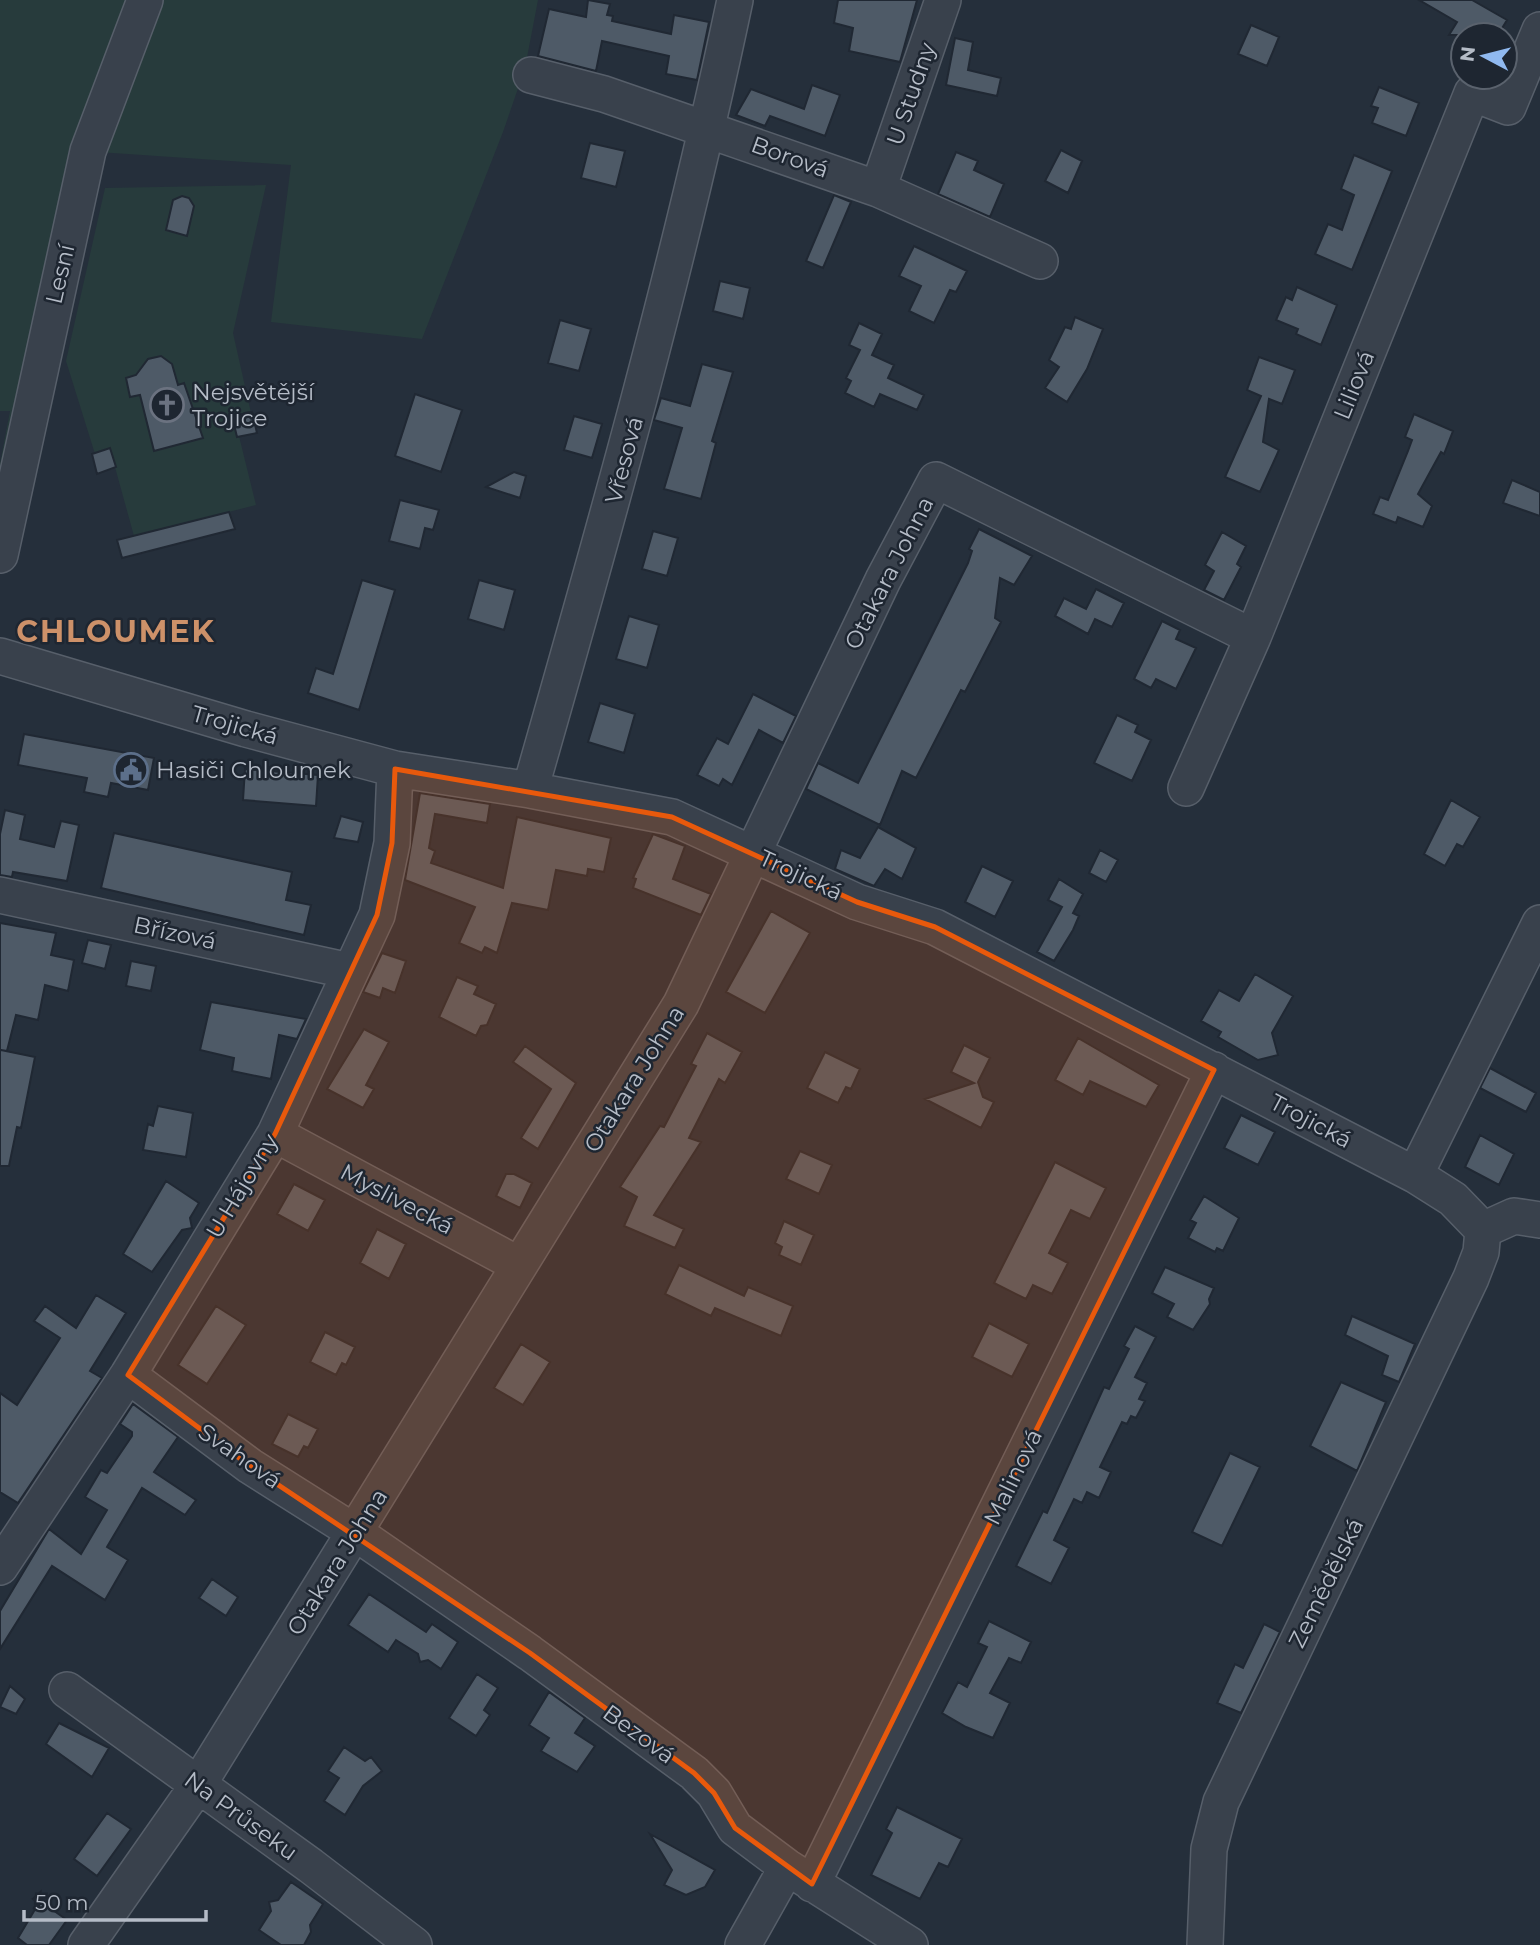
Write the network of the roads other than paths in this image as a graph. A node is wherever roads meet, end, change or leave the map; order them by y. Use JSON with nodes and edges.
{"nodes":[{"id":1,"x":145,"y":0,"type":"edge"},
{"id":2,"x":735,"y":0,"type":"edge"},
{"id":3,"x":943,"y":0,"type":"edge"},
{"id":4,"x":1540,"y":30,"type":"edge"},
{"id":5,"x":531,"y":75,"type":"dead end"},
{"id":6,"x":708,"y":128,"type":"junction"},
{"id":7,"x":878,"y":188,"type":"junction"},
{"id":8,"x":1041,"y":261,"type":"dead end"},
{"id":9,"x":0,"y":555,"type":"edge"},
{"id":10,"x":1253,"y":637,"type":"junction"},
{"id":11,"x":0,"y":656,"type":"edge"},
{"id":12,"x":395,"y":769,"type":"junction"},
{"id":13,"x":1186,"y":788,"type":"dead end"},
{"id":14,"x":530,"y":790,"type":"junction"},
{"id":15,"x":753,"y":852,"type":"junction"},
{"id":16,"x":0,"y":895,"type":"edge"},
{"id":17,"x":1540,"y":923,"type":"edge"},
{"id":18,"x":350,"y":971,"type":"junction"},
{"id":19,"x":1214,"y":1070,"type":"junction"},
{"id":20,"x":275,"y":1134,"type":"junction"},
{"id":21,"x":1415,"y":1175,"type":"junction"},
{"id":22,"x":1540,"y":1220,"type":"edge"},
{"id":23,"x":1483,"y":1230,"type":"junction"},
{"id":24,"x":519,"y":1265,"type":"junction"},
{"id":25,"x":128,"y":1375,"type":"junction"},
{"id":26,"x":356,"y":1533,"type":"junction"},
{"id":27,"x":0,"y":1567,"type":"edge"},
{"id":28,"x":67,"y":1690,"type":"dead end"},
{"id":29,"x":198,"y":1785,"type":"junction"},
{"id":30,"x":800,"y":1875,"type":"junction"},
{"id":31,"x":86,"y":1945,"type":"edge"},
{"id":32,"x":414,"y":1945,"type":"edge"},
{"id":33,"x":743,"y":1945,"type":"edge"},
{"id":34,"x":910,"y":1945,"type":"edge"},
{"id":35,"x":1205,"y":1945,"type":"edge"}],
"edges":[{"from":1,"to":9,"type":"street","name":"Lesní"},
{"from":2,"to":6,"type":"street","name":"Vřesová"},
{"from":3,"to":7,"type":"street","name":"U Studny"},
{"from":4,"to":10,"type":"street","name":"Liliová"},
{"from":5,"to":6,"type":"street","name":"Borová"},
{"from":6,"to":7,"type":"street","name":"Borová"},
{"from":6,"to":14,"type":"street","name":"Vřesová"},
{"from":7,"to":8,"type":"street","name":"Borová"},
{"from":10,"to":13,"type":"street","name":"Liliová"},
{"from":10,"to":15,"type":"street","name":"Otakara Johna"},
{"from":11,"to":12,"type":"street","name":"Trojická"},
{"from":12,"to":14,"type":"street","name":"Trojická"},
{"from":12,"to":18,"type":"street","name":"U Hájovny"},
{"from":14,"to":15,"type":"street","name":"Trojická"},
{"from":15,"to":19,"type":"street","name":"Trojická"},
{"from":15,"to":24,"type":"street","name":"Otakara Johna"},
{"from":16,"to":18,"type":"street","name":"Břízová"},
{"from":17,"to":21,"type":"street"},
{"from":18,"to":20,"type":"street","name":"U Hájovny"},
{"from":19,"to":21,"type":"street","name":"Trojická"},
{"from":19,"to":30,"type":"street","name":"Malinová"},
{"from":20,"to":24,"type":"street","name":"Myslivecká"},
{"from":20,"to":25,"type":"street","name":"U Hájovny"},
{"from":21,"to":23,"type":"street","name":"Trojická"},
{"from":22,"to":23,"type":"street"},
{"from":23,"to":35,"type":"street","name":"Zemědělská"},
{"from":24,"to":26,"type":"street","name":"Otakara Johna"},
{"from":25,"to":26,"type":"street","name":"Svahová"},
{"from":25,"to":27,"type":"street","name":"U Hájovny"},
{"from":26,"to":29,"type":"street","name":"Otakara Johna"},
{"from":26,"to":30,"type":"street","name":"Bezová"},
{"from":28,"to":29,"type":"street","name":"Na Průseku"},
{"from":29,"to":31,"type":"street","name":"Otakara Johna"},
{"from":29,"to":32,"type":"street","name":"Na Průseku"},
{"from":30,"to":33,"type":"street","name":"Malinová"},
{"from":30,"to":34,"type":"street","name":"Bezová"}]}
